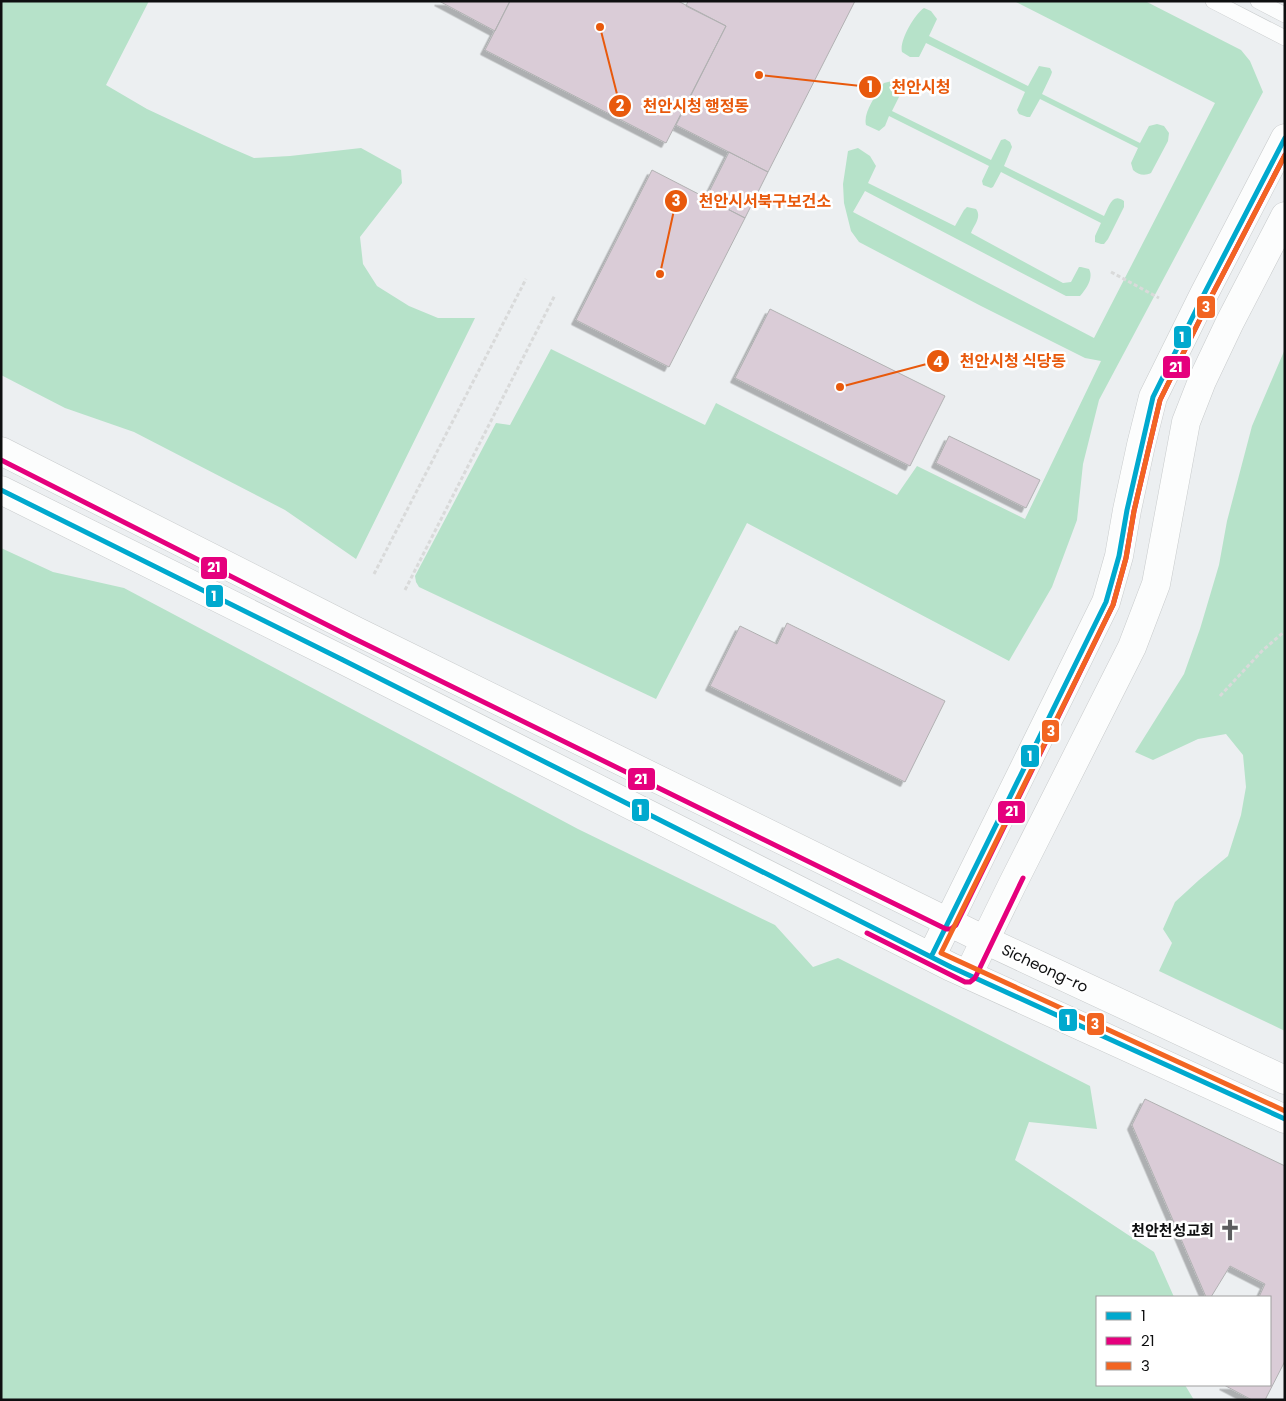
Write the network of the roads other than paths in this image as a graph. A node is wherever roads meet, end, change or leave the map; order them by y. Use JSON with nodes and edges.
{"nodes":[{"id":1,"x":1212,"y":1,"type":"edge"},
{"id":2,"x":1258,"y":1,"type":"edge"},
{"id":3,"x":1285,"y":15,"type":"edge"},
{"id":4,"x":1285,"y":38,"type":"edge"},
{"id":5,"x":1285,"y":138,"type":"edge"},
{"id":6,"x":1285,"y":216,"type":"edge"},
{"id":7,"x":1,"y":451,"type":"edge"},
{"id":8,"x":1,"y":490,"type":"edge"},
{"id":9,"x":949,"y":922,"type":"junction"},
{"id":10,"x":985,"y":940,"type":"junction"},
{"id":11,"x":931,"y":957,"type":"junction"},
{"id":12,"x":968,"y":975,"type":"junction"},
{"id":13,"x":1285,"y":1080,"type":"edge"},
{"id":14,"x":1285,"y":1119,"type":"edge"}],
"edges":[{"from":1,"to":4,"type":"lane"},
{"from":2,"to":3,"type":"lane"},
{"from":5,"to":9,"type":"street"},
{"from":6,"to":10,"type":"street"},
{"from":7,"to":9,"type":"street","name":"Sicheong-ro"},
{"from":8,"to":11,"type":"street"},
{"from":9,"to":10,"type":"street","name":"Sicheong-ro"},
{"from":9,"to":11,"type":"street"},
{"from":10,"to":12,"type":"street"},
{"from":10,"to":13,"type":"street","name":"Sicheong-ro"},
{"from":11,"to":12,"type":"street"},
{"from":12,"to":14,"type":"street"}]}
